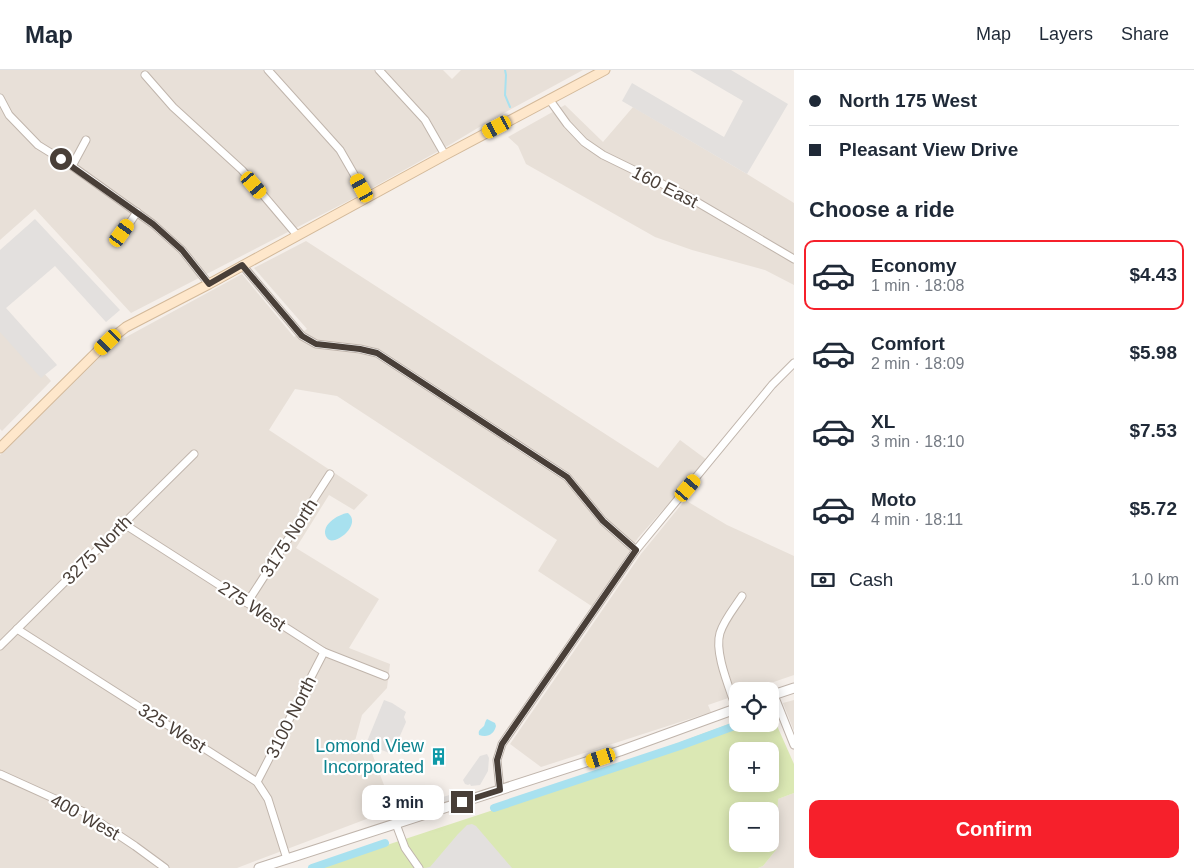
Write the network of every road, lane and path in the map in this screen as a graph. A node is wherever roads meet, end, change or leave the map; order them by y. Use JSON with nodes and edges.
{"nodes":[{"id":1,"x":268,"y":70,"type":"edge"},
{"id":2,"x":380,"y":70,"type":"edge"},
{"id":3,"x":605,"y":70,"type":"edge"},
{"id":4,"x":145,"y":75,"type":"dead end"},
{"id":5,"x":0,"y":98,"type":"edge"},
{"id":6,"x":549,"y":100,"type":"junction"},
{"id":7,"x":86,"y":140,"type":"dead end"},
{"id":8,"x":445,"y":155,"type":"junction"},
{"id":9,"x":72,"y":166,"type":"junction"},
{"id":10,"x":367,"y":197,"type":"junction"},
{"id":11,"x":137,"y":212,"type":"junction"},
{"id":12,"x":122,"y":233,"type":"dead end"},
{"id":13,"x":297,"y":235,"type":"junction"},
{"id":14,"x":794,"y":259,"type":"edge"},
{"id":15,"x":242,"y":265,"type":"junction"},
{"id":16,"x":209,"y":284,"type":"junction"},
{"id":17,"x":794,"y":363,"type":"edge"},
{"id":18,"x":0,"y":447,"type":"edge"},
{"id":19,"x":194,"y":454,"type":"dead end"},
{"id":20,"x":330,"y":474,"type":"dead end"},
{"id":21,"x":124,"y":524,"type":"junction"},
{"id":22,"x":636,"y":550,"type":"junction"},
{"id":23,"x":742,"y":596,"type":"dead end"},
{"id":24,"x":247,"y":603,"type":"junction"},
{"id":25,"x":17,"y":629,"type":"junction"},
{"id":26,"x":0,"y":646,"type":"edge"},
{"id":27,"x":324,"y":652,"type":"junction"},
{"id":28,"x":385,"y":676,"type":"dead end"},
{"id":29,"x":729,"y":684,"type":"edge"},
{"id":30,"x":794,"y":688,"type":"edge"},
{"id":31,"x":779,"y":693,"type":"edge"},
{"id":32,"x":729,"y":711,"type":"edge"},
{"id":33,"x":779,"y":712,"type":"edge"},
{"id":34,"x":794,"y":745,"type":"edge"},
{"id":35,"x":0,"y":774,"type":"edge"},
{"id":36,"x":257,"y":782,"type":"junction"},
{"id":37,"x":500,"y":790,"type":"junction"},
{"id":38,"x":396,"y":824,"type":"junction"},
{"id":39,"x":287,"y":859,"type":"junction"},
{"id":40,"x":165,"y":868,"type":"edge"},
{"id":41,"x":259,"y":868,"type":"edge"},
{"id":42,"x":419,"y":868,"type":"edge"}],
"edges":[{"from":1,"to":10,"type":"street"},
{"from":2,"to":8,"type":"street"},
{"from":3,"to":6,"type":"main road"},
{"from":4,"to":13,"type":"street"},
{"from":5,"to":9,"type":"street"},
{"from":6,"to":8,"type":"main road"},
{"from":6,"to":14,"type":"street","name":"160 East"},
{"from":7,"to":9,"type":"street"},
{"from":8,"to":10,"type":"main road"},
{"from":9,"to":11,"type":"street"},
{"from":10,"to":13,"type":"main road"},
{"from":11,"to":12,"type":"street"},
{"from":11,"to":16,"type":"street"},
{"from":13,"to":15,"type":"main road"},
{"from":15,"to":16,"type":"main road"},
{"from":15,"to":22,"type":"street"},
{"from":16,"to":18,"type":"main road"},
{"from":17,"to":22,"type":"street"},
{"from":19,"to":21,"type":"street","name":"3275 North"},
{"from":20,"to":24,"type":"street","name":"3175 North"},
{"from":21,"to":24,"type":"street","name":"275 West"},
{"from":21,"to":25,"type":"street","name":"3275 North"},
{"from":22,"to":37,"type":"street"},
{"from":23,"to":29,"type":"street"},
{"from":24,"to":27,"type":"street","name":"275 West"},
{"from":25,"to":26,"type":"street","name":"3275 North"},
{"from":25,"to":36,"type":"street","name":"325 West"},
{"from":27,"to":28,"type":"street","name":"275 West"},
{"from":27,"to":36,"type":"street","name":"3100 North"},
{"from":30,"to":31,"type":"street"},
{"from":32,"to":37,"type":"street"},
{"from":33,"to":34,"type":"street"},
{"from":35,"to":40,"type":"street","name":"400 West"},
{"from":36,"to":39,"type":"street","name":"325 West"},
{"from":37,"to":38,"type":"street"},
{"from":38,"to":39,"type":"street"},
{"from":38,"to":42,"type":"street"},
{"from":39,"to":41,"type":"street"}]}
